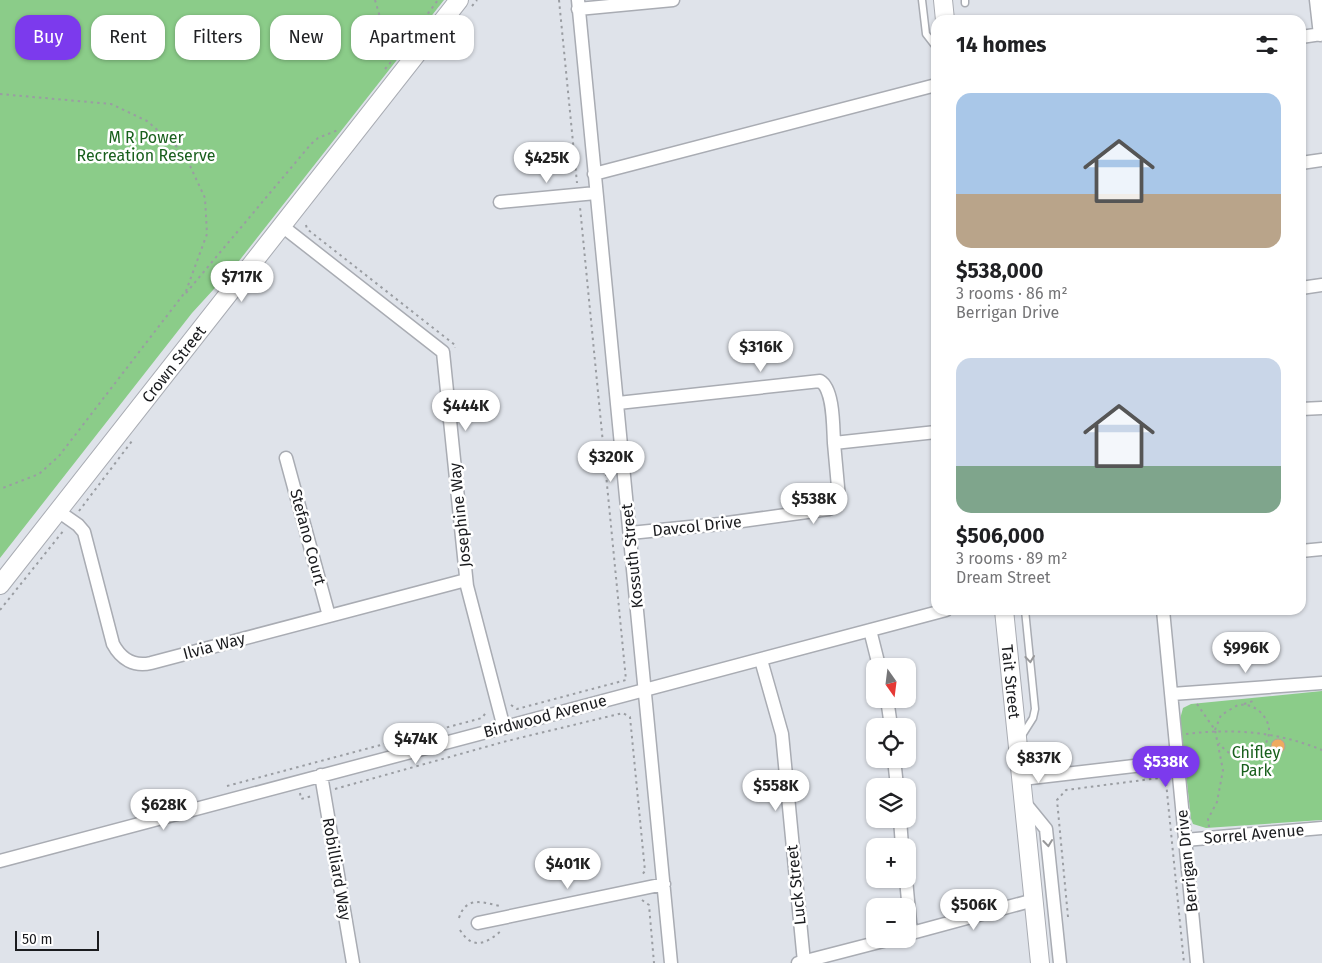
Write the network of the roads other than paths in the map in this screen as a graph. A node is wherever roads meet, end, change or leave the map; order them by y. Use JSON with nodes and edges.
{"nodes":[{"id":1,"x":459,"y":0,"type":"edge"},
{"id":2,"x":673,"y":0,"type":"edge"},
{"id":3,"x":922,"y":0,"type":"edge"},
{"id":4,"x":943,"y":0,"type":"edge"},
{"id":5,"x":1316,"y":0,"type":"edge"},
{"id":6,"x":578,"y":4,"type":"edge"},
{"id":7,"x":944,"y":15,"type":"edge"},
{"id":8,"x":1321,"y":34,"type":"edge"},
{"id":9,"x":1306,"y":36,"type":"edge"},
{"id":10,"x":931,"y":40,"type":"edge"},
{"id":11,"x":931,"y":87,"type":"edge"},
{"id":12,"x":1322,"y":160,"type":"edge"},
{"id":13,"x":1306,"y":162,"type":"edge"},
{"id":14,"x":594,"y":174,"type":"junction"},
{"id":15,"x":596,"y":193,"type":"junction"},
{"id":16,"x":500,"y":202,"type":"dead end"},
{"id":17,"x":282,"y":226,"type":"junction"},
{"id":18,"x":1322,"y":285,"type":"edge"},
{"id":19,"x":1306,"y":287,"type":"edge"},
{"id":20,"x":618,"y":403,"type":"junction"},
{"id":21,"x":1322,"y":408,"type":"edge"},
{"id":22,"x":1306,"y":409,"type":"edge"},
{"id":23,"x":931,"y":433,"type":"edge"},
{"id":24,"x":834,"y":443,"type":"junction"},
{"id":25,"x":286,"y":458,"type":"dead end"},
{"id":26,"x":58,"y":510,"type":"junction"},
{"id":27,"x":630,"y":533,"type":"junction"},
{"id":28,"x":1322,"y":550,"type":"edge"},
{"id":29,"x":1306,"y":551,"type":"edge"},
{"id":30,"x":466,"y":580,"type":"junction"},
{"id":31,"x":0,"y":586,"type":"edge"},
{"id":32,"x":931,"y":614,"type":"edge"},
{"id":33,"x":1005,"y":615,"type":"edge"},
{"id":34,"x":1025,"y":615,"type":"edge"},
{"id":35,"x":1163,"y":615,"type":"edge"},
{"id":36,"x":329,"y":616,"type":"junction"},
{"id":37,"x":870,"y":630,"type":"junction"},
{"id":38,"x":877,"y":658,"type":"edge"},
{"id":39,"x":761,"y":660,"type":"junction"},
{"id":40,"x":1322,"y":682,"type":"edge"},
{"id":41,"x":645,"y":688,"type":"junction"},
{"id":42,"x":1172,"y":694,"type":"junction"},
{"id":43,"x":504,"y":728,"type":"junction"},
{"id":44,"x":1018,"y":742,"type":"junction"},
{"id":45,"x":1176,"y":761,"type":"junction"},
{"id":46,"x":321,"y":774,"type":"junction"},
{"id":47,"x":1022,"y":779,"type":"junction"},
{"id":48,"x":1024,"y":802,"type":"junction"},
{"id":49,"x":1322,"y":828,"type":"edge"},
{"id":50,"x":1185,"y":840,"type":"junction"},
{"id":51,"x":0,"y":861,"type":"edge"},
{"id":52,"x":664,"y":884,"type":"junction"},
{"id":53,"x":1034,"y":900,"type":"junction"},
{"id":54,"x":478,"y":922,"type":"dead end"},
{"id":55,"x":916,"y":932,"type":"edge"},
{"id":56,"x":866,"y":946,"type":"edge"},
{"id":57,"x":804,"y":962,"type":"edge"},
{"id":58,"x":353,"y":963,"type":"edge"},
{"id":59,"x":672,"y":963,"type":"edge"},
{"id":60,"x":798,"y":963,"type":"edge"},
{"id":61,"x":1040,"y":963,"type":"edge"},
{"id":62,"x":1060,"y":963,"type":"edge"},
{"id":63,"x":1197,"y":963,"type":"edge"}],
"edges":[{"from":1,"to":17,"type":"street","name":"Crown Street"},
{"from":2,"to":6,"type":"street"},
{"from":3,"to":10,"type":"lane"},
{"from":4,"to":7,"type":"street"},
{"from":5,"to":8,"type":"street"},
{"from":6,"to":14,"type":"street","name":"Kossuth Street"},
{"from":8,"to":9,"type":"street"},
{"from":11,"to":14,"type":"street"},
{"from":12,"to":13,"type":"street"},
{"from":14,"to":15,"type":"street","name":"Kossuth Street"},
{"from":15,"to":16,"type":"street"},
{"from":15,"to":20,"type":"street","name":"Kossuth Street"},
{"from":17,"to":26,"type":"street","name":"Crown Street"},
{"from":17,"to":30,"type":"street","name":"Josephine Way"},
{"from":18,"to":19,"type":"street"},
{"from":20,"to":24,"type":"street"},
{"from":20,"to":27,"type":"street","name":"Kossuth Street"},
{"from":21,"to":22,"type":"street"},
{"from":23,"to":24,"type":"street"},
{"from":24,"to":27,"type":"street","name":"Davcol Drive"},
{"from":25,"to":36,"type":"street","name":"Stefano Court"},
{"from":26,"to":31,"type":"street","name":"Crown Street"},
{"from":26,"to":36,"type":"street","name":"Ilvia Way"},
{"from":27,"to":41,"type":"street","name":"Kossuth Street"},
{"from":28,"to":29,"type":"street"},
{"from":30,"to":36,"type":"street","name":"Ilvia Way"},
{"from":30,"to":43,"type":"street","name":"Josephine Way"},
{"from":32,"to":37,"type":"street","name":"Birdwood Avenue"},
{"from":33,"to":44,"type":"street","name":"Tait Street"},
{"from":34,"to":44,"type":"lane","one_way":true},
{"from":35,"to":42,"type":"street","name":"Berrigan Drive"},
{"from":37,"to":38,"type":"street"},
{"from":37,"to":39,"type":"street","name":"Birdwood Avenue"},
{"from":39,"to":41,"type":"street","name":"Birdwood Avenue"},
{"from":39,"to":57,"type":"street","name":"Luck Street"},
{"from":40,"to":42,"type":"street"},
{"from":41,"to":43,"type":"street","name":"Birdwood Avenue"},
{"from":41,"to":52,"type":"street","name":"Kossuth Street"},
{"from":42,"to":45,"type":"street","name":"Berrigan Drive"},
{"from":43,"to":46,"type":"street","name":"Birdwood Avenue"},
{"from":44,"to":47,"type":"street","name":"Tait Street"},
{"from":45,"to":47,"type":"street"},
{"from":45,"to":50,"type":"street","name":"Berrigan Drive"},
{"from":46,"to":51,"type":"street","name":"Birdwood Avenue"},
{"from":46,"to":58,"type":"street","name":"Robilliard Way"},
{"from":47,"to":48,"type":"street","name":"Tait Street"},
{"from":48,"to":53,"type":"street","name":"Tait Street"},
{"from":48,"to":62,"type":"street","one_way":true},
{"from":49,"to":50,"type":"street","name":"Sorrel Avenue"},
{"from":50,"to":63,"type":"street","name":"Berrigan Drive"},
{"from":52,"to":54,"type":"street"},
{"from":52,"to":59,"type":"street","name":"Kossuth Street"},
{"from":53,"to":55,"type":"street"},
{"from":53,"to":61,"type":"street","name":"Tait Street"},
{"from":56,"to":57,"type":"street"},
{"from":57,"to":60,"type":"street"}]}
